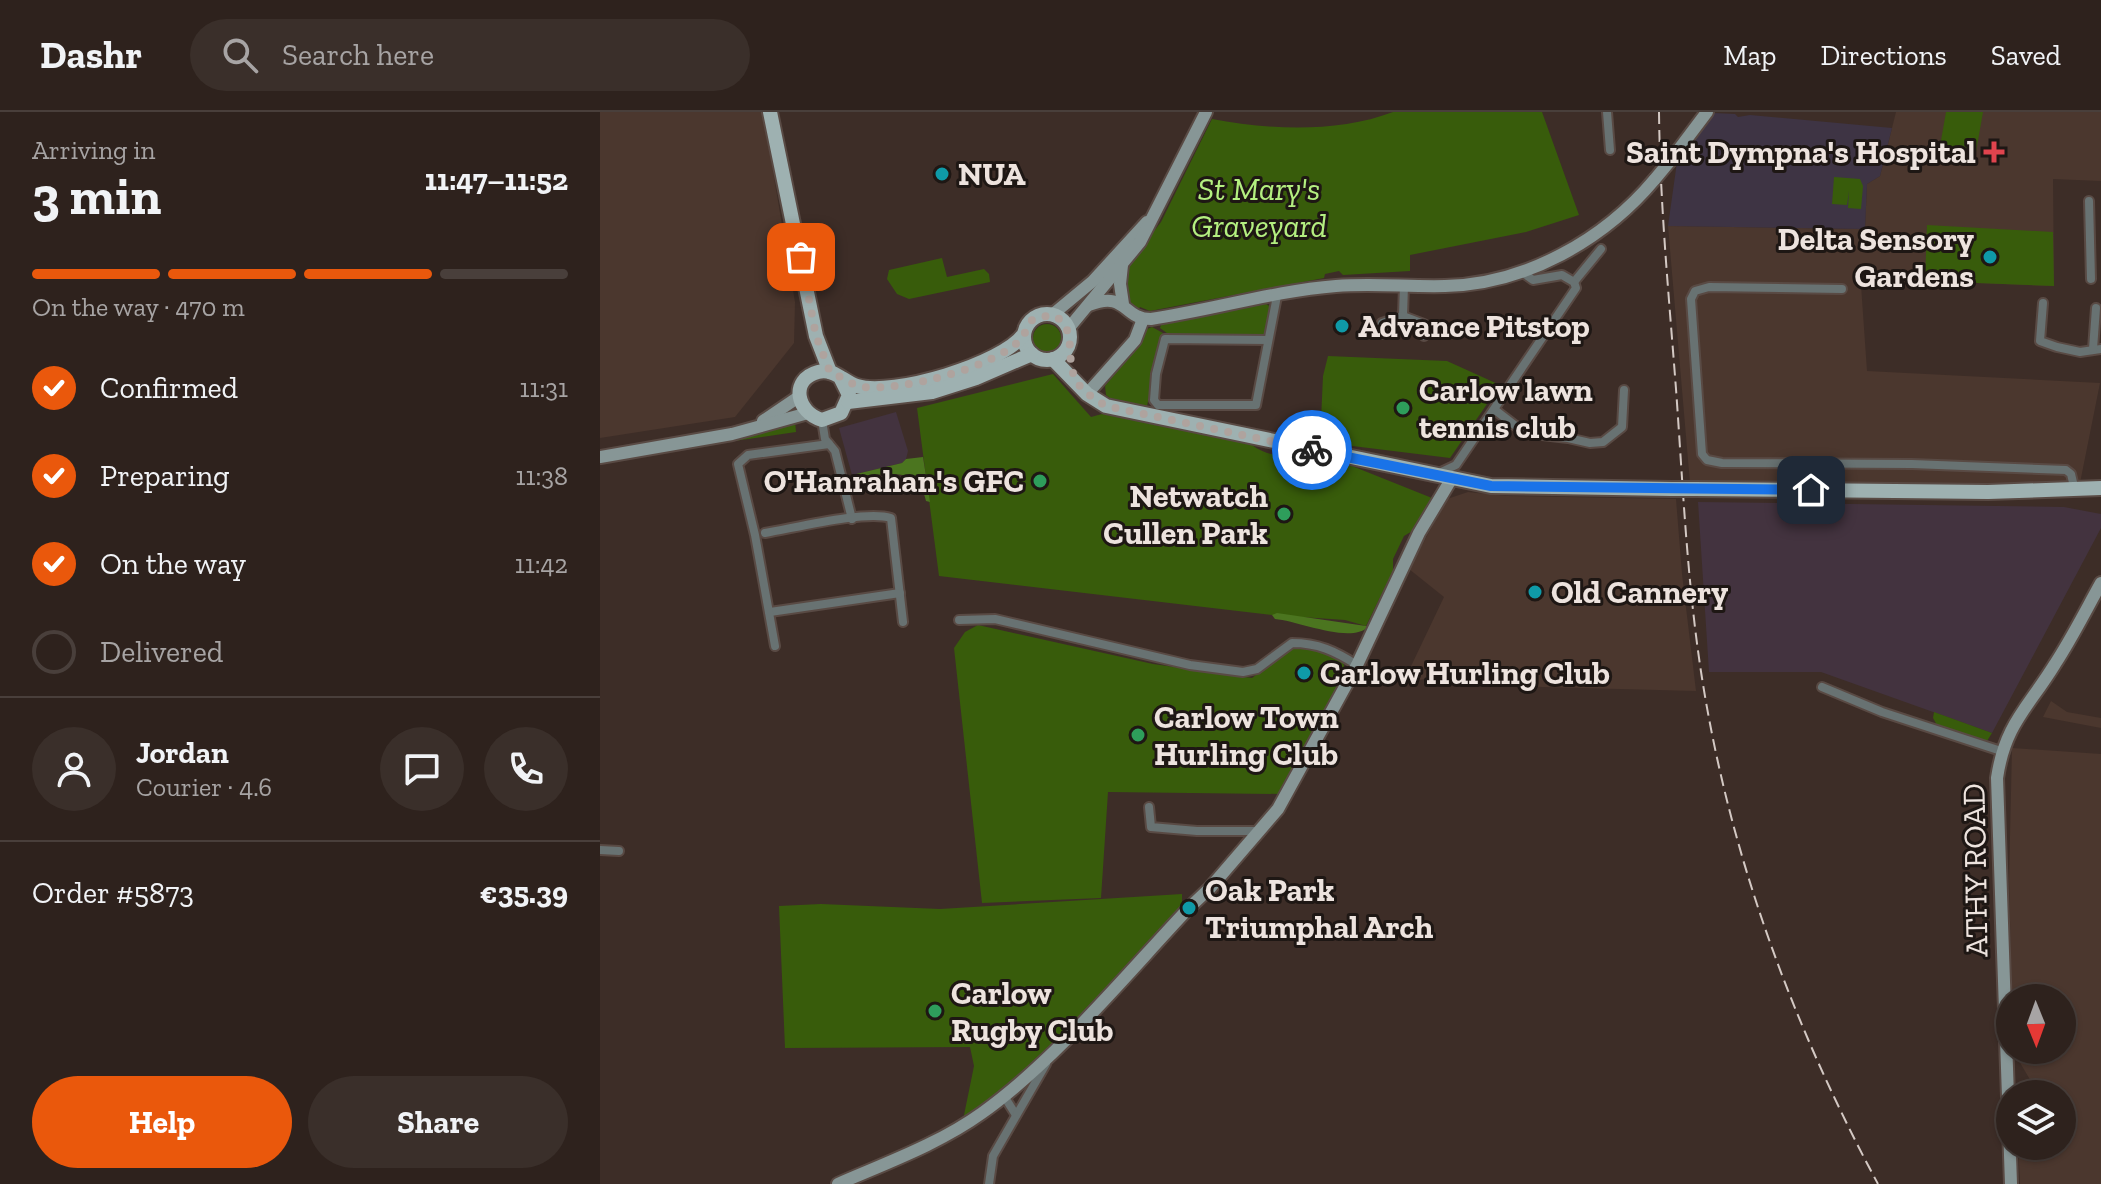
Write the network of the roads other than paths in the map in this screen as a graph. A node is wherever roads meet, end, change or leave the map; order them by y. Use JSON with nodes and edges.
{"nodes":[{"id":1,"x":770,"y":112,"type":"edge"},
{"id":2,"x":1206,"y":112,"type":"edge"},
{"id":3,"x":1607,"y":112,"type":"edge"},
{"id":4,"x":1707,"y":112,"type":"edge"},
{"id":5,"x":1610,"y":150,"type":"dead end"},
{"id":6,"x":2089,"y":201,"type":"dead end"},
{"id":7,"x":1150,"y":219,"type":"junction"},
{"id":8,"x":2090,"y":228,"type":"junction"},
{"id":9,"x":2101,"y":229,"type":"edge"},
{"id":10,"x":1601,"y":249,"type":"dead end"},
{"id":11,"x":1122,"y":265,"type":"junction"},
{"id":12,"x":1522,"y":272,"type":"junction"},
{"id":13,"x":2091,"y":279,"type":"dead end"},
{"id":14,"x":1574,"y":282,"type":"junction"},
{"id":15,"x":1404,"y":285,"type":"junction"},
{"id":16,"x":1099,"y":286,"type":"junction"},
{"id":17,"x":1842,"y":289,"type":"dead end"},
{"id":18,"x":1277,"y":296,"type":"junction"},
{"id":19,"x":1122,"y":303,"type":"junction"},
{"id":20,"x":2044,"y":303,"type":"dead end"},
{"id":21,"x":1089,"y":305,"type":"junction"},
{"id":22,"x":2095,"y":308,"type":"edge"},
{"id":23,"x":1052,"y":315,"type":"junction"},
{"id":24,"x":1403,"y":316,"type":"junction"},
{"id":25,"x":1143,"y":319,"type":"junction"},
{"id":26,"x":1068,"y":329,"type":"junction"},
{"id":27,"x":1024,"y":334,"type":"junction"},
{"id":28,"x":1382,"y":334,"type":"dead end"},
{"id":29,"x":816,"y":336,"type":"junction"},
{"id":30,"x":1424,"y":336,"type":"dead end"},
{"id":31,"x":1268,"y":340,"type":"junction"},
{"id":32,"x":1067,"y":347,"type":"junction"},
{"id":33,"x":2097,"y":349,"type":"edge"},
{"id":34,"x":1032,"y":354,"type":"junction"},
{"id":35,"x":1053,"y":359,"type":"junction"},
{"id":36,"x":835,"y":374,"type":"junction"},
{"id":37,"x":1075,"y":380,"type":"junction"},
{"id":38,"x":804,"y":381,"type":"junction"},
{"id":39,"x":1624,"y":390,"type":"dead end"},
{"id":40,"x":1087,"y":394,"type":"junction"},
{"id":41,"x":800,"y":396,"type":"junction"},
{"id":42,"x":848,"y":402,"type":"junction"},
{"id":43,"x":1495,"y":410,"type":"junction"},
{"id":44,"x":808,"y":413,"type":"junction"},
{"id":45,"x":822,"y":420,"type":"junction"},
{"id":46,"x":757,"y":425,"type":"junction"},
{"id":47,"x":829,"y":444,"type":"junction"},
{"id":48,"x":600,"y":457,"type":"edge"},
{"id":49,"x":1456,"y":475,"type":"junction"},
{"id":50,"x":2101,"y":489,"type":"edge"},
{"id":51,"x":2075,"y":491,"type":"junction"},
{"id":52,"x":852,"y":519,"type":"junction"},
{"id":53,"x":765,"y":533,"type":"dead end"},
{"id":54,"x":2101,"y":583,"type":"edge"},
{"id":55,"x":900,"y":593,"type":"junction"},
{"id":56,"x":770,"y":612,"type":"junction"},
{"id":57,"x":959,"y":620,"type":"dead end"},
{"id":58,"x":903,"y":622,"type":"dead end"},
{"id":59,"x":775,"y":646,"type":"dead end"},
{"id":60,"x":1357,"y":665,"type":"junction"},
{"id":61,"x":1822,"y":687,"type":"dead end"},
{"id":62,"x":2001,"y":751,"type":"junction"},
{"id":63,"x":1149,"y":807,"type":"dead end"},
{"id":64,"x":1261,"y":831,"type":"junction"},
{"id":65,"x":600,"y":850,"type":"edge"},
{"id":66,"x":619,"y":851,"type":"dead end"},
{"id":67,"x":1055,"y":1049,"type":"junction"},
{"id":68,"x":1004,"y":1096,"type":"junction"},
{"id":69,"x":1016,"y":1115,"type":"junction"},
{"id":70,"x":838,"y":1184,"type":"edge"},
{"id":71,"x":989,"y":1184,"type":"edge"},
{"id":72,"x":2011,"y":1184,"type":"edge"}],
"edges":[{"from":1,"to":29,"type":"main road"},
{"from":2,"to":7,"type":"main road"},
{"from":3,"to":5,"type":"street"},
{"from":4,"to":12,"type":"main road","bridge":true},
{"from":6,"to":8,"type":"street"},
{"from":7,"to":11,"type":"main road"},
{"from":7,"to":16,"type":"main road"},
{"from":8,"to":9,"type":"street"},
{"from":8,"to":13,"type":"street"},
{"from":10,"to":14,"type":"street"},
{"from":11,"to":16,"type":"main road"},
{"from":11,"to":19,"type":"main road"},
{"from":12,"to":14,"type":"street"},
{"from":12,"to":15,"type":"main road"},
{"from":14,"to":43,"type":"street"},
{"from":15,"to":18,"type":"main road"},
{"from":15,"to":24,"type":"street"},
{"from":16,"to":19,"type":"main road"},
{"from":16,"to":21,"type":"main road"},
{"from":16,"to":23,"type":"main road"},
{"from":17,"to":51,"type":"street"},
{"from":18,"to":25,"type":"main road"},
{"from":18,"to":31,"type":"street"},
{"from":19,"to":21,"type":"main road"},
{"from":19,"to":25,"type":"main road"},
{"from":20,"to":33,"type":"street"},
{"from":21,"to":26,"type":"main road"},
{"from":22,"to":33,"type":"street"},
{"from":23,"to":26,"type":"main road"},
{"from":23,"to":27,"type":"main road"},
{"from":24,"to":28,"type":"street"},
{"from":24,"to":30,"type":"street"},
{"from":25,"to":40,"type":"main road"},
{"from":26,"to":32,"type":"main road"},
{"from":27,"to":34,"type":"main road"},
{"from":27,"to":36,"type":"main road"},
{"from":29,"to":36,"type":"main road"},
{"from":29,"to":38,"type":"main road"},
{"from":31,"to":31,"type":"street"},
{"from":32,"to":35,"type":"main road"},
{"from":32,"to":37,"type":"main road"},
{"from":34,"to":35,"type":"main road"},
{"from":34,"to":42,"type":"main road"},
{"from":35,"to":37,"type":"main road"},
{"from":36,"to":38,"type":"main road"},
{"from":36,"to":42,"type":"main road"},
{"from":37,"to":40,"type":"main road"},
{"from":38,"to":41,"type":"main road"},
{"from":39,"to":43,"type":"street"},
{"from":40,"to":49,"type":"main road"},
{"from":41,"to":44,"type":"main road"},
{"from":41,"to":46,"type":"main road"},
{"from":42,"to":45,"type":"main road"},
{"from":43,"to":49,"type":"street"},
{"from":44,"to":45,"type":"main road"},
{"from":44,"to":46,"type":"main road"},
{"from":45,"to":47,"type":"street"},
{"from":46,"to":48,"type":"main road"},
{"from":47,"to":52,"type":"street"},
{"from":47,"to":56,"type":"street"},
{"from":49,"to":51,"type":"main road","bridge":true},
{"from":49,"to":60,"type":"main road"},
{"from":50,"to":51,"type":"main road"},
{"from":52,"to":53,"type":"street"},
{"from":52,"to":55,"type":"street"},
{"from":54,"to":62,"type":"main road","name":"ATHY ROAD"},
{"from":55,"to":56,"type":"street"},
{"from":55,"to":58,"type":"street"},
{"from":56,"to":59,"type":"street"},
{"from":57,"to":60,"type":"street"},
{"from":60,"to":64,"type":"main road"},
{"from":61,"to":62,"type":"street"},
{"from":62,"to":72,"type":"main road","name":"ATHY ROAD"},
{"from":63,"to":64,"type":"street"},
{"from":64,"to":67,"type":"main road"},
{"from":65,"to":66,"type":"street"},
{"from":67,"to":68,"type":"main road"},
{"from":67,"to":69,"type":"street"},
{"from":68,"to":69,"type":"street"},
{"from":68,"to":70,"type":"main road"},
{"from":69,"to":71,"type":"street"}]}
